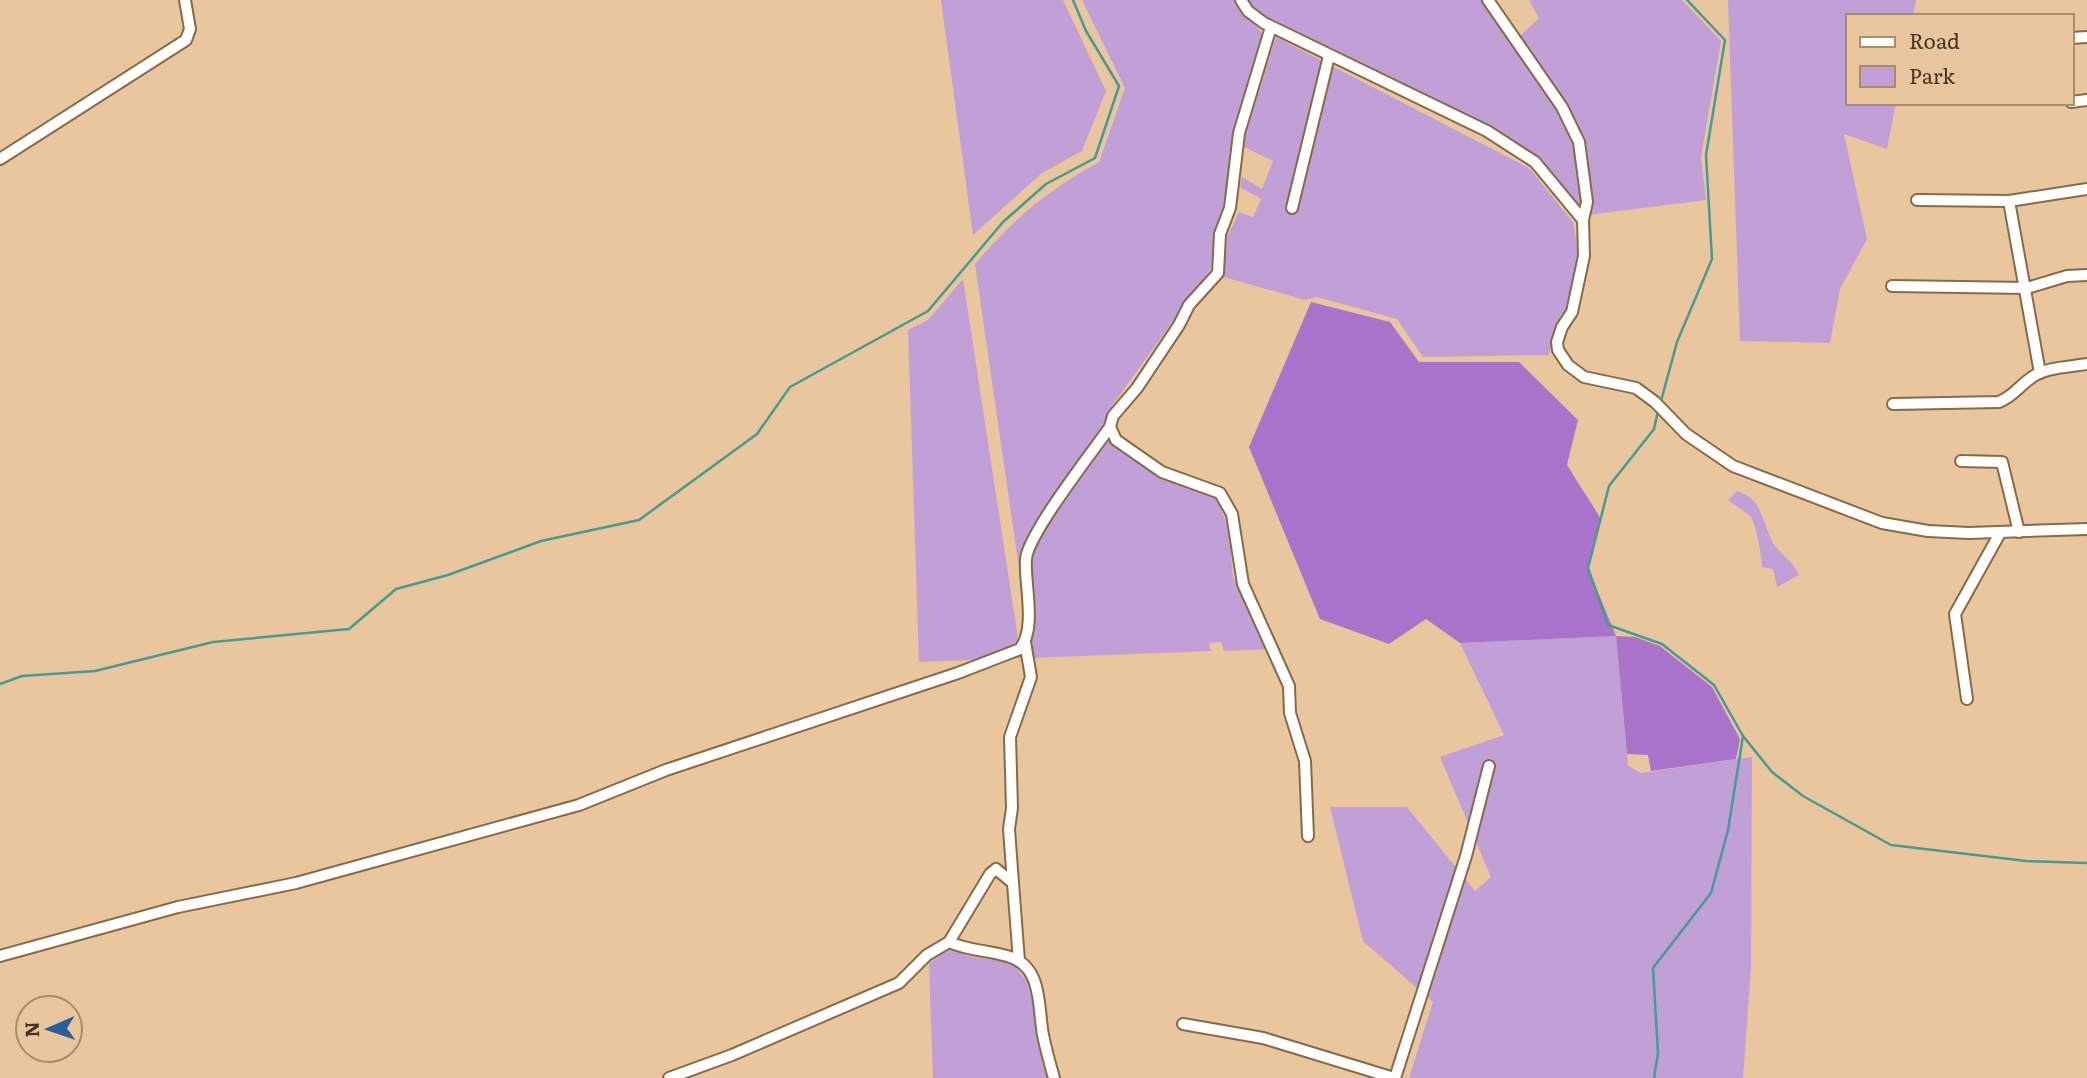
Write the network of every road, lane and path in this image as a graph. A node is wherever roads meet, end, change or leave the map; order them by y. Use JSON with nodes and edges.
{"nodes":[{"id":1,"x":185,"y":0,"type":"edge"},
{"id":2,"x":1241,"y":0,"type":"edge"},
{"id":3,"x":1488,"y":0,"type":"edge"},
{"id":4,"x":1271,"y":27,"type":"junction"},
{"id":5,"x":1329,"y":55,"type":"junction"},
{"id":6,"x":0,"y":159,"type":"edge"},
{"id":7,"x":2087,"y":189,"type":"edge"},
{"id":8,"x":1917,"y":200,"type":"dead end"},
{"id":9,"x":2009,"y":201,"type":"junction"},
{"id":10,"x":1292,"y":208,"type":"dead end"},
{"id":11,"x":1583,"y":220,"type":"junction"},
{"id":12,"x":2087,"y":275,"type":"edge"},
{"id":13,"x":1892,"y":286,"type":"dead end"},
{"id":14,"x":2027,"y":288,"type":"junction"},
{"id":15,"x":2087,"y":364,"type":"edge"},
{"id":16,"x":2040,"y":373,"type":"junction"},
{"id":17,"x":1893,"y":404,"type":"dead end"},
{"id":18,"x":1110,"y":427,"type":"junction"},
{"id":19,"x":1961,"y":461,"type":"dead end"},
{"id":20,"x":2087,"y":529,"type":"edge"},
{"id":21,"x":2019,"y":532,"type":"junction"},
{"id":22,"x":2000,"y":533,"type":"junction"},
{"id":23,"x":1025,"y":642,"type":"junction"},
{"id":24,"x":1967,"y":699,"type":"dead end"},
{"id":25,"x":1489,"y":766,"type":"dead end"},
{"id":26,"x":1308,"y":836,"type":"dead end"},
{"id":27,"x":1013,"y":883,"type":"junction"},
{"id":28,"x":949,"y":942,"type":"junction"},
{"id":29,"x":0,"y":956,"type":"edge"},
{"id":30,"x":1019,"y":961,"type":"junction"},
{"id":31,"x":1183,"y":1024,"type":"dead end"},
{"id":32,"x":669,"y":1078,"type":"edge"},
{"id":33,"x":1054,"y":1078,"type":"edge"},
{"id":34,"x":1394,"y":1078,"type":"edge"}],
"edges":[{"from":1,"to":6,"type":"street"},
{"from":2,"to":4,"type":"street"},
{"from":3,"to":11,"type":"street"},
{"from":4,"to":5,"type":"street"},
{"from":4,"to":18,"type":"street"},
{"from":5,"to":10,"type":"street"},
{"from":5,"to":11,"type":"street"},
{"from":7,"to":9,"type":"street"},
{"from":8,"to":9,"type":"street"},
{"from":9,"to":14,"type":"street"},
{"from":11,"to":22,"type":"street"},
{"from":12,"to":14,"type":"street"},
{"from":13,"to":14,"type":"street"},
{"from":14,"to":16,"type":"street"},
{"from":15,"to":16,"type":"street"},
{"from":16,"to":17,"type":"street"},
{"from":18,"to":23,"type":"street"},
{"from":18,"to":26,"type":"street"},
{"from":19,"to":21,"type":"street"},
{"from":20,"to":21,"type":"street"},
{"from":21,"to":22,"type":"street"},
{"from":22,"to":24,"type":"street"},
{"from":23,"to":27,"type":"street"},
{"from":23,"to":29,"type":"street"},
{"from":25,"to":34,"type":"street"},
{"from":27,"to":28,"type":"street"},
{"from":27,"to":30,"type":"street"},
{"from":28,"to":30,"type":"street"},
{"from":28,"to":32,"type":"street"},
{"from":30,"to":33,"type":"street"},
{"from":31,"to":34,"type":"street"}]}
